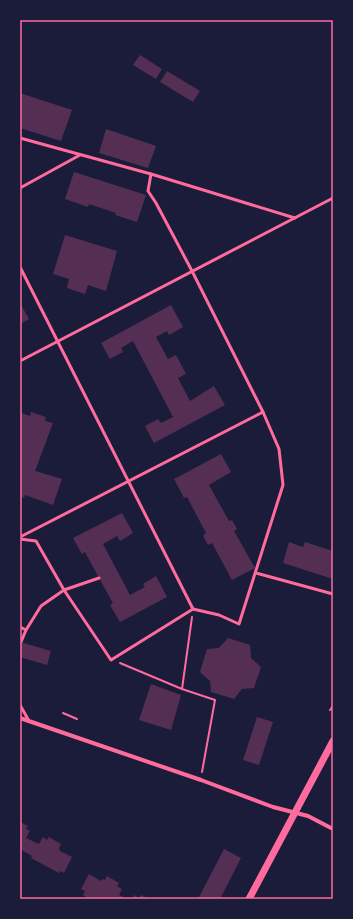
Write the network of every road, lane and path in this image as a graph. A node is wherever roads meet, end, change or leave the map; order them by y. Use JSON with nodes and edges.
{"nodes":[{"id":1,"x":20,"y":138,"type":"edge"},
{"id":2,"x":80,"y":155,"type":"junction"},
{"id":3,"x":151,"y":174,"type":"junction"},
{"id":4,"x":20,"y":188,"type":"edge"},
{"id":5,"x":333,"y":198,"type":"edge"},
{"id":6,"x":295,"y":218,"type":"junction"},
{"id":7,"x":20,"y":267,"type":"edge"},
{"id":8,"x":192,"y":271,"type":"junction"},
{"id":9,"x":57,"y":342,"type":"junction"},
{"id":10,"x":20,"y":361,"type":"edge"},
{"id":11,"x":263,"y":412,"type":"junction"},
{"id":12,"x":128,"y":480,"type":"junction"},
{"id":13,"x":20,"y":538,"type":"edge"},
{"id":14,"x":256,"y":573,"type":"junction"},
{"id":15,"x":99,"y":578,"type":"dead end"},
{"id":16,"x":64,"y":590,"type":"junction"},
{"id":17,"x":333,"y":594,"type":"edge"},
{"id":18,"x":193,"y":609,"type":"junction"},
{"id":19,"x":20,"y":627,"type":"edge"},
{"id":20,"x":26,"y":630,"type":"junction"},
{"id":21,"x":21,"y":642,"type":"dead end"},
{"id":22,"x":112,"y":660,"type":"junction"},
{"id":23,"x":182,"y":690,"type":"junction"},
{"id":24,"x":20,"y":705,"type":"edge"},
{"id":25,"x":333,"y":706,"type":"edge"},
{"id":26,"x":330,"y":710,"type":"dead end"},
{"id":27,"x":63,"y":713,"type":"dead end"},
{"id":28,"x":20,"y":718,"type":"edge"},
{"id":29,"x":77,"y":719,"type":"dead end"},
{"id":30,"x":29,"y":721,"type":"junction"},
{"id":31,"x":333,"y":741,"type":"edge"},
{"id":32,"x":201,"y":780,"type":"junction"},
{"id":33,"x":295,"y":813,"type":"junction"},
{"id":34,"x":333,"y":829,"type":"edge"},
{"id":35,"x":249,"y":899,"type":"edge"}],
"edges":[{"from":1,"to":2,"type":"lane"},
{"from":2,"to":3,"type":"lane"},
{"from":2,"to":4,"type":"lane"},
{"from":3,"to":6,"type":"lane"},
{"from":3,"to":8,"type":"lane"},
{"from":5,"to":6,"type":"lane"},
{"from":6,"to":8,"type":"lane"},
{"from":7,"to":9,"type":"lane"},
{"from":8,"to":9,"type":"lane"},
{"from":8,"to":11,"type":"lane"},
{"from":9,"to":10,"type":"lane"},
{"from":9,"to":12,"type":"lane"},
{"from":11,"to":12,"type":"lane"},
{"from":11,"to":14,"type":"lane"},
{"from":12,"to":13,"type":"lane"},
{"from":12,"to":18,"type":"lane"},
{"from":13,"to":16,"type":"lane"},
{"from":14,"to":17,"type":"lane"},
{"from":14,"to":18,"type":"lane"},
{"from":15,"to":16,"type":"lane"},
{"from":16,"to":20,"type":"lane"},
{"from":16,"to":22,"type":"lane"},
{"from":18,"to":22,"type":"lane"},
{"from":18,"to":23,"type":"path"},
{"from":19,"to":20,"type":"lane"},
{"from":20,"to":21,"type":"lane"},
{"from":22,"to":23,"type":"path"},
{"from":23,"to":32,"type":"path"},
{"from":24,"to":30,"type":"lane"},
{"from":25,"to":26,"type":"path"},
{"from":27,"to":29,"type":"path"},
{"from":28,"to":30,"type":"street"},
{"from":30,"to":32,"type":"street"},
{"from":31,"to":33,"type":"street"},
{"from":32,"to":33,"type":"street"},
{"from":33,"to":34,"type":"street"},
{"from":33,"to":35,"type":"street"}]}
